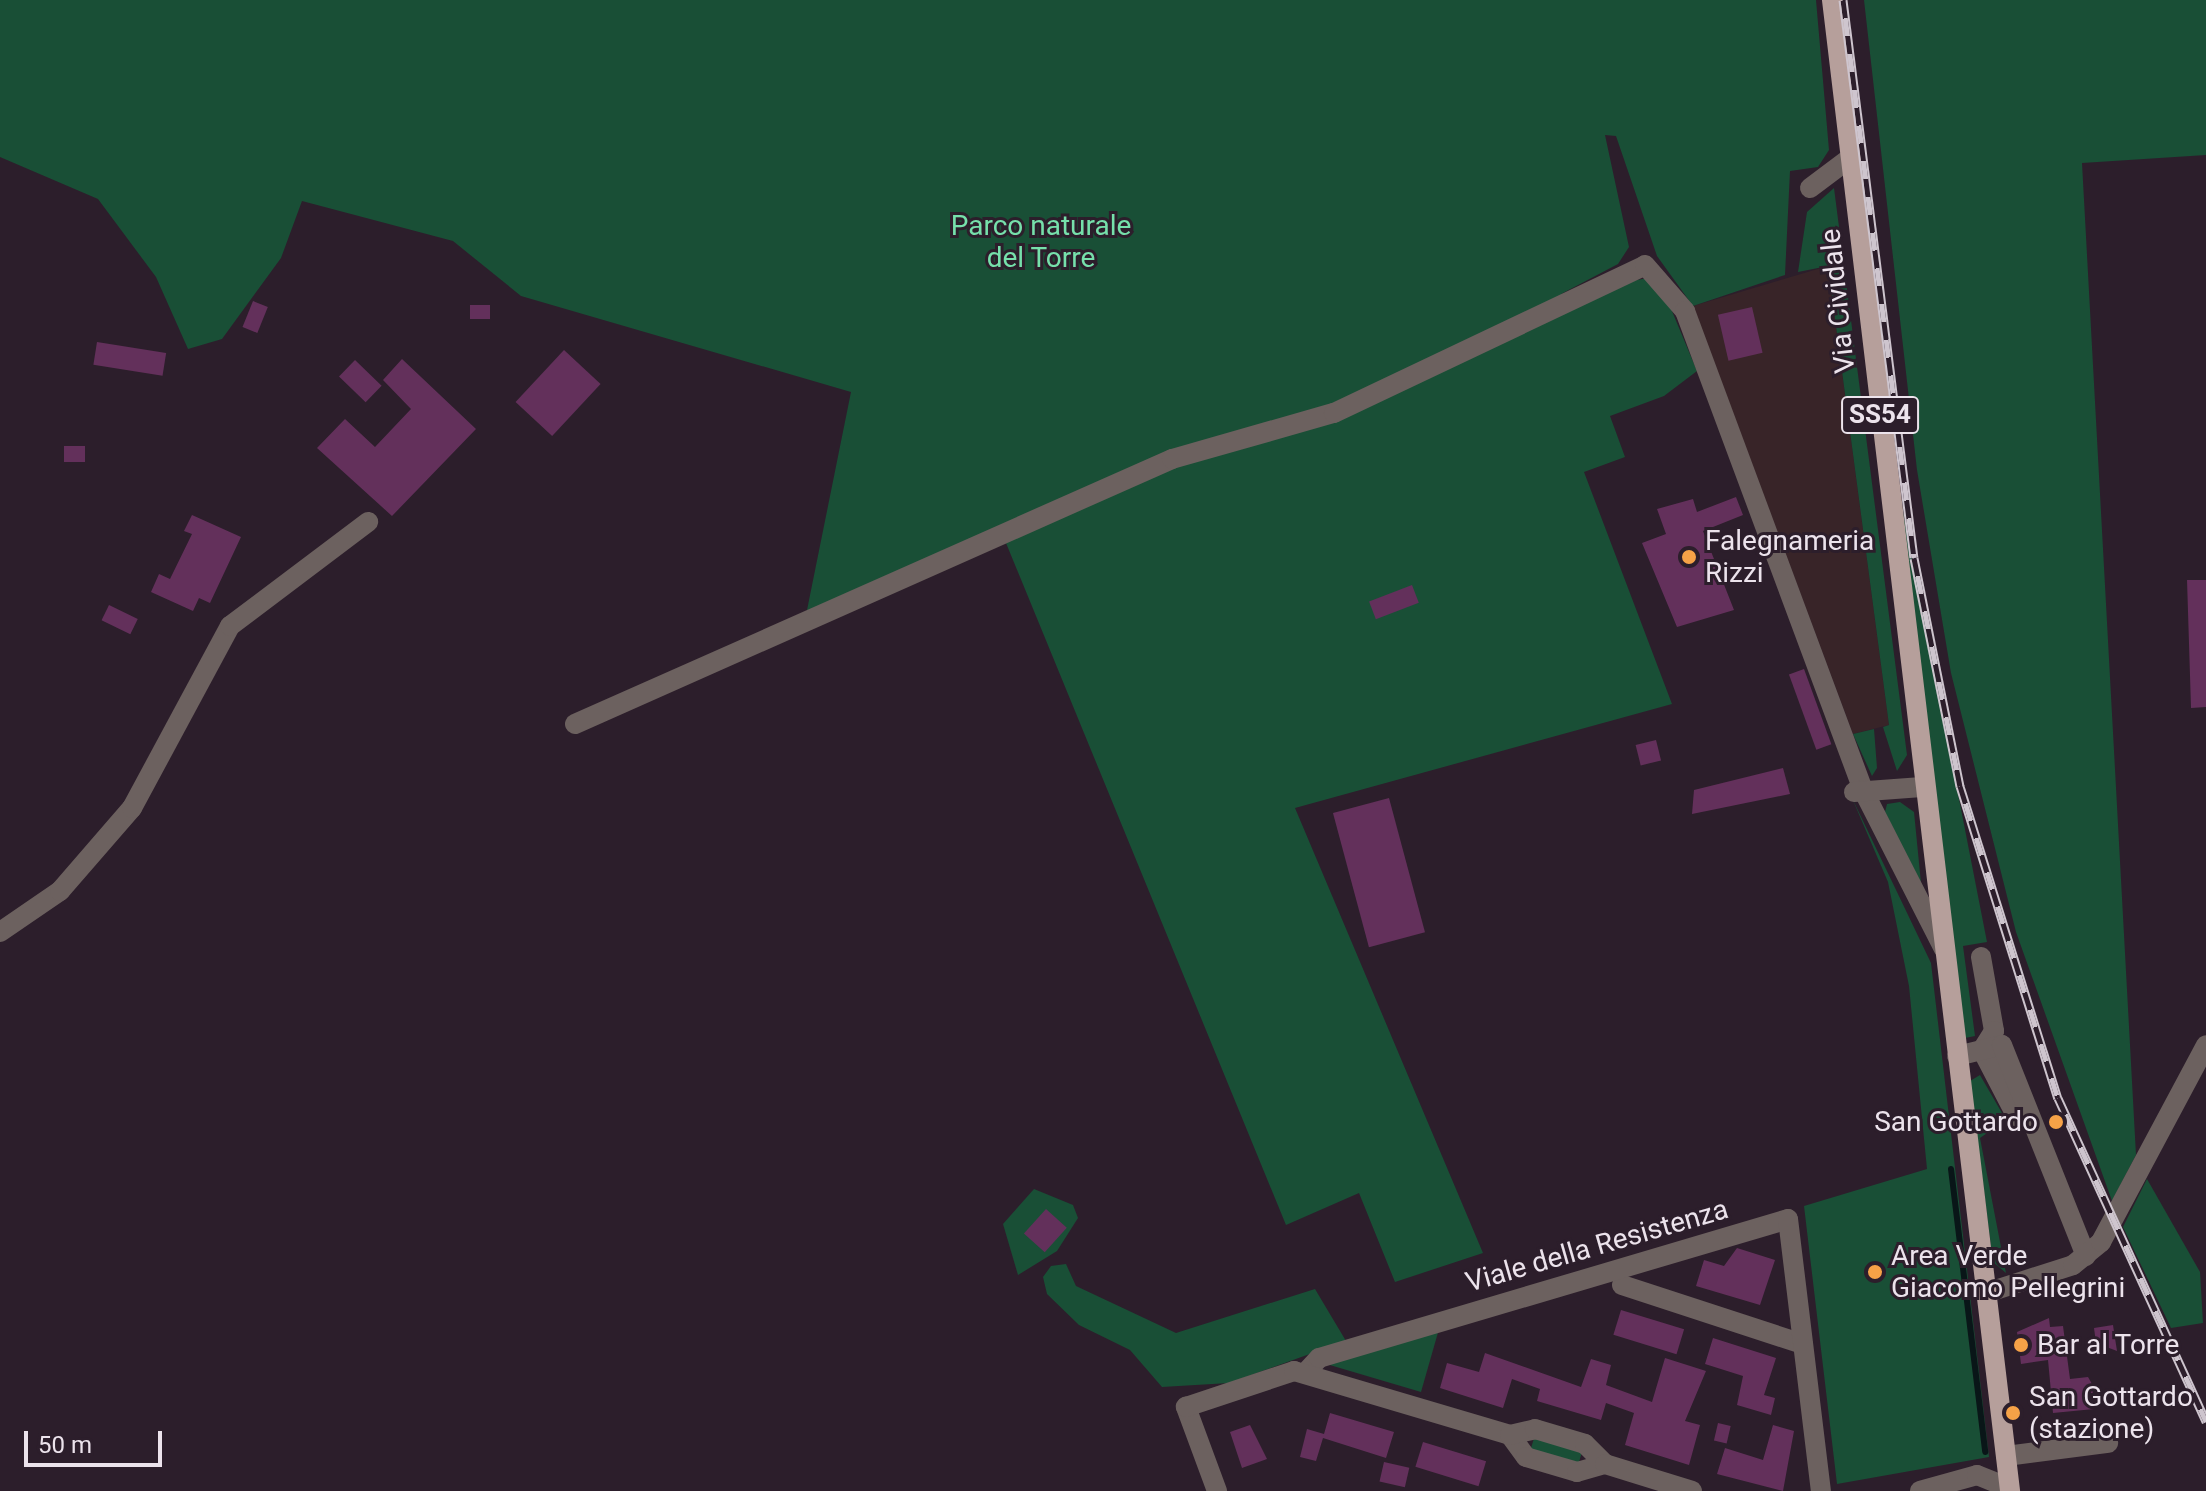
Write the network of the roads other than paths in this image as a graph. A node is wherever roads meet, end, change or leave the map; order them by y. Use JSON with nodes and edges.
{"nodes":[{"id":1,"x":1832,"y":0,"type":"edge"},
{"id":2,"x":1850,"y":158,"type":"junction"},
{"id":3,"x":1810,"y":188,"type":"dead end"},
{"id":4,"x":368,"y":522,"type":"dead end"},
{"id":5,"x":575,"y":724,"type":"dead end"},
{"id":6,"x":1922,"y":787,"type":"junction"},
{"id":7,"x":1857,"y":791,"type":"junction"},
{"id":8,"x":0,"y":932,"type":"edge"},
{"id":9,"x":1944,"y":949,"type":"junction"},
{"id":10,"x":1981,"y":957,"type":"dead end"},
{"id":11,"x":2206,"y":1045,"type":"edge"},
{"id":12,"x":1982,"y":1050,"type":"junction"},
{"id":13,"x":1957,"y":1056,"type":"junction"},
{"id":14,"x":2086,"y":1256,"type":"junction"},
{"id":15,"x":1622,"y":1285,"type":"dead end"},
{"id":16,"x":1986,"y":1293,"type":"junction"},
{"id":17,"x":1803,"y":1344,"type":"junction"},
{"id":18,"x":1306,"y":1372,"type":"junction"},
{"id":19,"x":1510,"y":1435,"type":"junction"},
{"id":20,"x":2108,"y":1443,"type":"dead end"},
{"id":21,"x":2006,"y":1456,"type":"junction"},
{"id":22,"x":1605,"y":1464,"type":"junction"},
{"id":23,"x":2007,"y":1486,"type":"edge"},
{"id":24,"x":1217,"y":1491,"type":"edge"},
{"id":25,"x":1692,"y":1491,"type":"edge"},
{"id":26,"x":1821,"y":1491,"type":"edge"},
{"id":27,"x":1920,"y":1491,"type":"edge"},
{"id":28,"x":1971,"y":1491,"type":"edge"}],
"edges":[{"from":1,"to":2,"type":"main road","name":"Via Cividale","number":"SS54"},
{"from":2,"to":3,"type":"street"},
{"from":2,"to":6,"type":"main road","name":"Via Cividale","number":"SS54"},
{"from":4,"to":8,"type":"street"},
{"from":5,"to":7,"type":"street","name":"Via Cividale"},
{"from":6,"to":7,"type":"street"},
{"from":6,"to":9,"type":"main road","name":"Via Cividale","number":"SS54"},
{"from":7,"to":9,"type":"street","name":"Via Cividale"},
{"from":9,"to":13,"type":"main road","name":"Via Cividale","number":"SS54"},
{"from":10,"to":12,"type":"street"},
{"from":11,"to":14,"type":"street"},
{"from":12,"to":13,"type":"street"},
{"from":12,"to":14,"type":"street"},
{"from":13,"to":16,"type":"main road","name":"Via Cividale","number":"SS54"},
{"from":14,"to":16,"type":"street"},
{"from":15,"to":17,"type":"street","name":"Viale della Resistenza"},
{"from":16,"to":21,"type":"main road","name":"Via Cividale"},
{"from":17,"to":18,"type":"street","name":"Viale della Resistenza"},
{"from":17,"to":26,"type":"street","name":"Viale della Resistenza"},
{"from":18,"to":19,"type":"street"},
{"from":18,"to":24,"type":"street","name":"Viale della Resistenza"},
{"from":19,"to":22,"type":"street"},
{"from":19,"to":22,"type":"street"},
{"from":20,"to":21,"type":"street"},
{"from":21,"to":23,"type":"main road","name":"Via Cividale"},
{"from":22,"to":25,"type":"street"},
{"from":23,"to":27,"type":"street"},
{"from":23,"to":28,"type":"street"}]}
